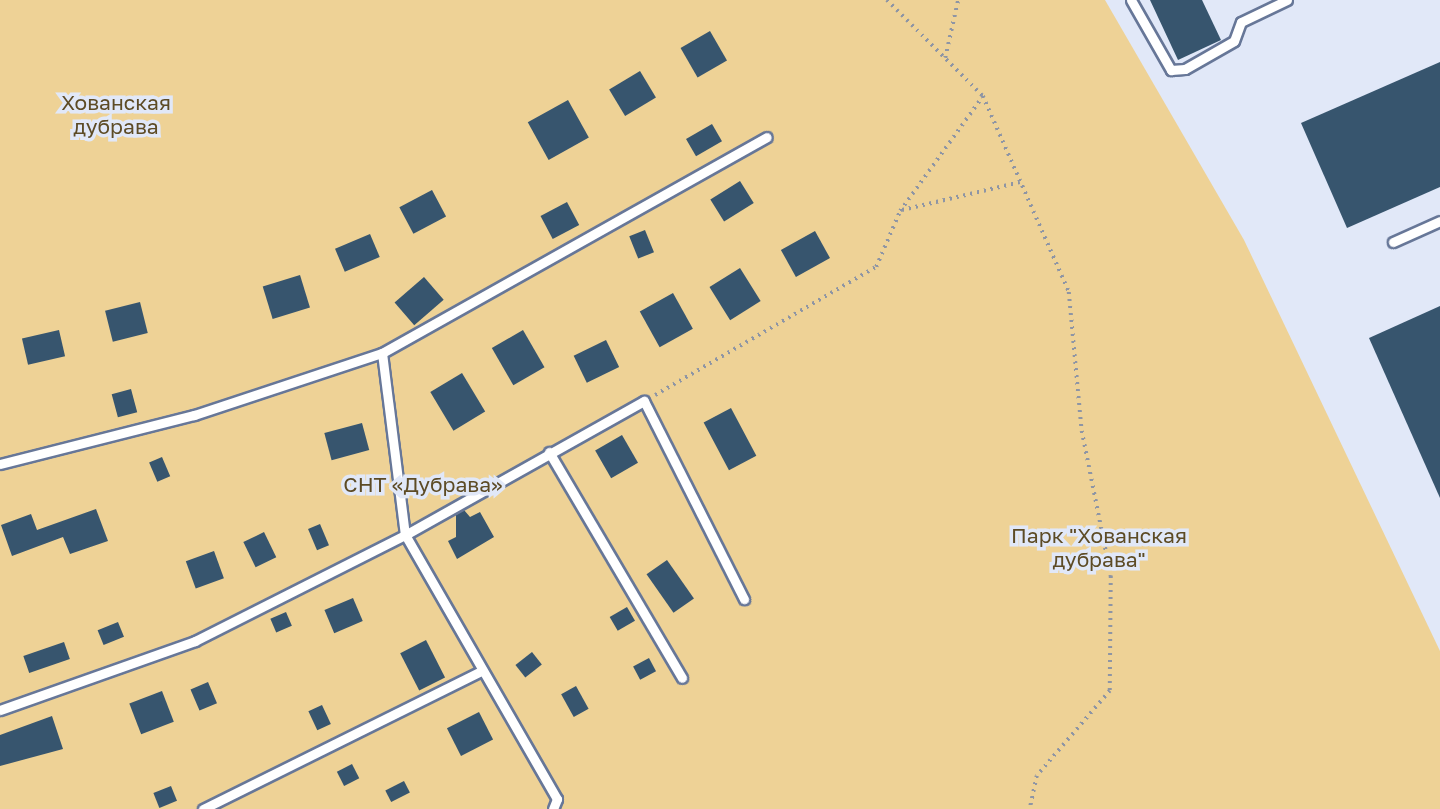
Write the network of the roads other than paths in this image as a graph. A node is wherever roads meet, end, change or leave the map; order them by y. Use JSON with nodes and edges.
{"nodes":[{"id":1,"x":1131,"y":0,"type":"edge"},
{"id":2,"x":1287,"y":0,"type":"edge"},
{"id":3,"x":767,"y":137,"type":"dead end"},
{"id":4,"x":1440,"y":221,"type":"edge"},
{"id":5,"x":1393,"y":242,"type":"dead end"},
{"id":6,"x":382,"y":353,"type":"junction"},
{"id":7,"x":549,"y":452,"type":"junction"},
{"id":8,"x":0,"y":464,"type":"edge"},
{"id":9,"x":405,"y":535,"type":"junction"},
{"id":10,"x":744,"y":599,"type":"dead end"},
{"id":11,"x":481,"y":671,"type":"junction"},
{"id":12,"x":682,"y":678,"type":"dead end"},
{"id":13,"x":0,"y":709,"type":"edge"},
{"id":14,"x":203,"y":809,"type":"edge"},
{"id":15,"x":553,"y":809,"type":"edge"}],
"edges":[{"from":1,"to":2,"type":"lane"},
{"from":3,"to":6,"type":"lane"},
{"from":4,"to":5,"type":"lane"},
{"from":6,"to":8,"type":"lane"},
{"from":6,"to":9,"type":"lane"},
{"from":7,"to":9,"type":"lane"},
{"from":7,"to":10,"type":"lane"},
{"from":7,"to":12,"type":"lane"},
{"from":9,"to":11,"type":"lane"},
{"from":9,"to":13,"type":"lane"},
{"from":11,"to":14,"type":"lane"},
{"from":11,"to":15,"type":"lane"}]}
